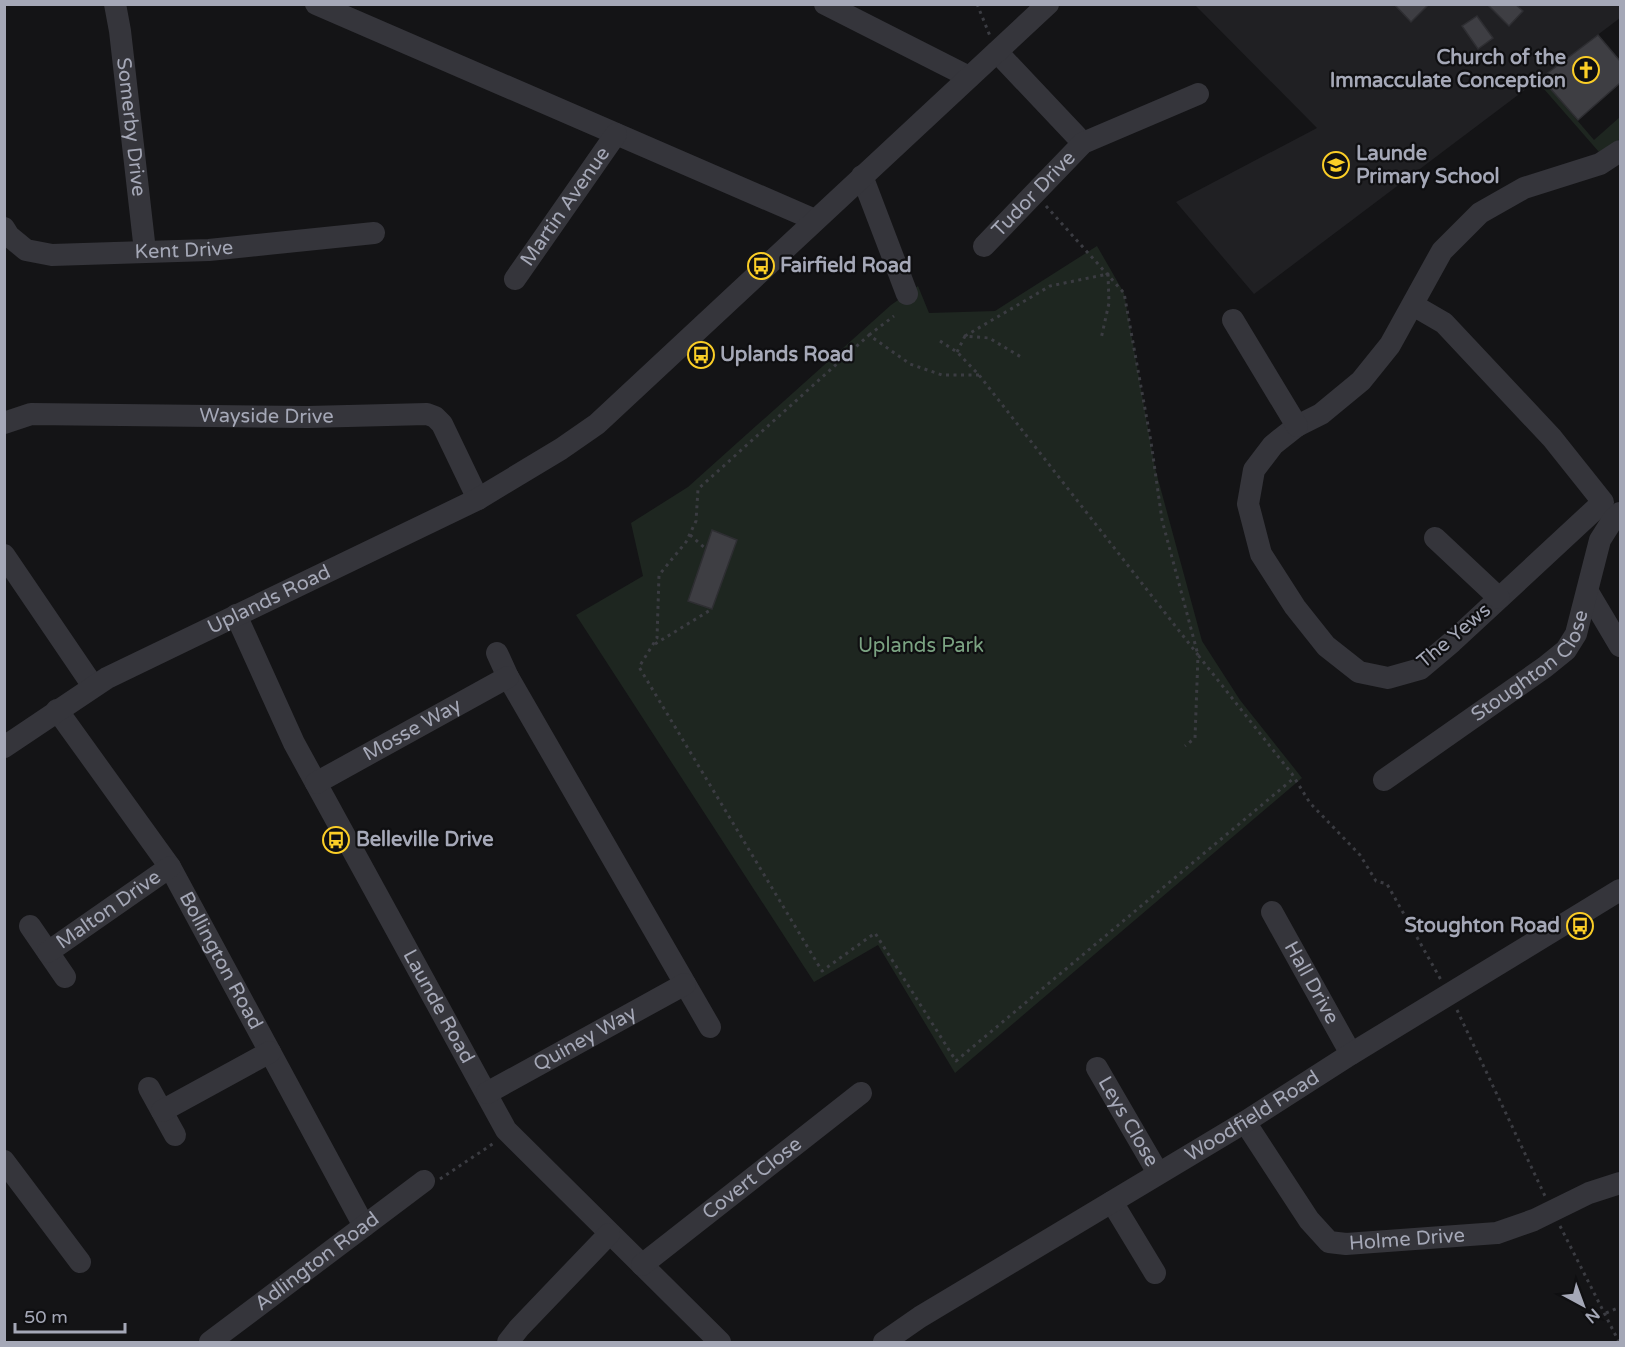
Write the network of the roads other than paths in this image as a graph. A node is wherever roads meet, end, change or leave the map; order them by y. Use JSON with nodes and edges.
{"nodes":[{"id":1,"x":115,"y":4,"type":"edge"},
{"id":2,"x":316,"y":4,"type":"edge"},
{"id":3,"x":825,"y":4,"type":"edge"},
{"id":4,"x":1048,"y":4,"type":"edge"},
{"id":5,"x":997,"y":52,"type":"junction"},
{"id":6,"x":969,"y":77,"type":"junction"},
{"id":7,"x":1198,"y":94,"type":"dead end"},
{"id":8,"x":616,"y":134,"type":"junction"},
{"id":9,"x":1083,"y":143,"type":"junction"},
{"id":10,"x":1620,"y":152,"type":"edge"},
{"id":11,"x":862,"y":176,"type":"junction"},
{"id":12,"x":815,"y":220,"type":"junction"},
{"id":13,"x":4,"y":228,"type":"edge"},
{"id":14,"x":374,"y":234,"type":"dead end"},
{"id":15,"x":984,"y":246,"type":"dead end"},
{"id":16,"x":145,"y":251,"type":"junction"},
{"id":17,"x":515,"y":279,"type":"dead end"},
{"id":18,"x":907,"y":294,"type":"dead end"},
{"id":19,"x":1413,"y":305,"type":"junction"},
{"id":20,"x":1233,"y":320,"type":"dead end"},
{"id":21,"x":4,"y":423,"type":"edge"},
{"id":22,"x":1297,"y":426,"type":"junction"},
{"id":23,"x":478,"y":499,"type":"junction"},
{"id":24,"x":1620,"y":513,"type":"edge"},
{"id":25,"x":1435,"y":538,"type":"dead end"},
{"id":26,"x":4,"y":555,"type":"edge"},
{"id":27,"x":1588,"y":592,"type":"junction"},
{"id":28,"x":1499,"y":598,"type":"junction"},
{"id":29,"x":236,"y":615,"type":"junction"},
{"id":30,"x":1620,"y":646,"type":"edge"},
{"id":31,"x":497,"y":653,"type":"dead end"},
{"id":32,"x":508,"y":676,"type":"junction"},
{"id":33,"x":93,"y":686,"type":"junction"},
{"id":34,"x":57,"y":710,"type":"junction"},
{"id":35,"x":4,"y":747,"type":"edge"},
{"id":36,"x":1384,"y":780,"type":"dead end"},
{"id":37,"x":316,"y":783,"type":"junction"},
{"id":38,"x":170,"y":867,"type":"junction"},
{"id":39,"x":1620,"y":890,"type":"edge"},
{"id":40,"x":1272,"y":912,"type":"dead end"},
{"id":41,"x":30,"y":926,"type":"dead end"},
{"id":42,"x":48,"y":952,"type":"junction"},
{"id":43,"x":65,"y":977,"type":"dead end"},
{"id":44,"x":685,"y":984,"type":"junction"},
{"id":45,"x":710,"y":1027,"type":"dead end"},
{"id":46,"x":270,"y":1052,"type":"junction"},
{"id":47,"x":1351,"y":1054,"type":"junction"},
{"id":48,"x":1097,"y":1068,"type":"dead end"},
{"id":49,"x":149,"y":1088,"type":"dead end"},
{"id":50,"x":487,"y":1093,"type":"junction"},
{"id":51,"x":861,"y":1093,"type":"dead end"},
{"id":52,"x":162,"y":1111,"type":"junction"},
{"id":53,"x":1245,"y":1122,"type":"junction"},
{"id":54,"x":175,"y":1135,"type":"dead end"},
{"id":55,"x":4,"y":1161,"type":"edge"},
{"id":56,"x":1158,"y":1173,"type":"junction"},
{"id":57,"x":424,"y":1180,"type":"road end"},
{"id":58,"x":1620,"y":1183,"type":"edge"},
{"id":59,"x":1112,"y":1202,"type":"junction"},
{"id":60,"x":364,"y":1226,"type":"junction"},
{"id":61,"x":609,"y":1234,"type":"junction"},
{"id":62,"x":80,"y":1262,"type":"dead end"},
{"id":63,"x":642,"y":1265,"type":"junction"},
{"id":64,"x":1155,"y":1273,"type":"dead end"},
{"id":65,"x":218,"y":1340,"type":"edge"},
{"id":66,"x":508,"y":1342,"type":"edge"},
{"id":67,"x":720,"y":1342,"type":"edge"},
{"id":68,"x":884,"y":1342,"type":"edge"}],
"edges":[{"from":1,"to":16,"type":"street","name":"Somerby Drive"},
{"from":2,"to":8,"type":"street"},
{"from":3,"to":6,"type":"street"},
{"from":4,"to":5,"type":"street","name":"Uplands Road"},
{"from":5,"to":6,"type":"street","name":"Uplands Road"},
{"from":5,"to":9,"type":"street","name":"Tudor Drive"},
{"from":6,"to":11,"type":"street","name":"Uplands Road"},
{"from":7,"to":9,"type":"street","name":"Tudor Drive"},
{"from":8,"to":12,"type":"street"},
{"from":8,"to":17,"type":"street","name":"Martin Avenue"},
{"from":9,"to":15,"type":"street","name":"Tudor Drive"},
{"from":10,"to":19,"type":"street","name":"The Yews"},
{"from":11,"to":12,"type":"street","name":"Uplands Road"},
{"from":11,"to":18,"type":"street"},
{"from":12,"to":23,"type":"street","name":"Uplands Road"},
{"from":13,"to":16,"type":"street","name":"Kent Drive"},
{"from":14,"to":16,"type":"street","name":"Kent Drive"},
{"from":19,"to":22,"type":"street","name":"The Yews"},
{"from":19,"to":28,"type":"street","name":"The Yews"},
{"from":20,"to":22,"type":"street"},
{"from":21,"to":23,"type":"street","name":"Wayside Drive"},
{"from":22,"to":28,"type":"street","name":"The Yews"},
{"from":23,"to":29,"type":"street","name":"Uplands Road"},
{"from":24,"to":27,"type":"street","name":"Stoughton Close"},
{"from":25,"to":28,"type":"street"},
{"from":26,"to":33,"type":"street"},
{"from":27,"to":30,"type":"street"},
{"from":27,"to":36,"type":"street","name":"Stoughton Close"},
{"from":29,"to":33,"type":"street","name":"Uplands Road"},
{"from":29,"to":37,"type":"street","name":"Launde Road"},
{"from":31,"to":32,"type":"street"},
{"from":32,"to":37,"type":"street","name":"Mosse Way"},
{"from":32,"to":44,"type":"street"},
{"from":33,"to":34,"type":"street","name":"Uplands Road"},
{"from":34,"to":35,"type":"street","name":"Uplands Road"},
{"from":34,"to":38,"type":"street","name":"Bollington Road"},
{"from":37,"to":50,"type":"street","name":"Launde Road"},
{"from":38,"to":42,"type":"street","name":"Malton Drive"},
{"from":38,"to":46,"type":"street","name":"Bollington Road"},
{"from":39,"to":47,"type":"street","name":"Woodfield Road"},
{"from":40,"to":47,"type":"street","name":"Hall Drive"},
{"from":41,"to":42,"type":"street","name":"Malton Drive"},
{"from":42,"to":43,"type":"street","name":"Malton Drive"},
{"from":44,"to":45,"type":"street"},
{"from":44,"to":50,"type":"street","name":"Quiney Way"},
{"from":46,"to":52,"type":"street"},
{"from":46,"to":60,"type":"street","name":"Bollington Road"},
{"from":47,"to":53,"type":"street","name":"Woodfield Road"},
{"from":48,"to":56,"type":"street","name":"Leys Close"},
{"from":49,"to":52,"type":"street"},
{"from":50,"to":61,"type":"street","name":"Launde Road"},
{"from":51,"to":63,"type":"street","name":"Covert Close"},
{"from":52,"to":54,"type":"street"},
{"from":53,"to":56,"type":"street","name":"Woodfield Road"},
{"from":53,"to":58,"type":"street","name":"Holme Drive"},
{"from":55,"to":62,"type":"street"},
{"from":56,"to":59,"type":"street","name":"Woodfield Road"},
{"from":57,"to":60,"type":"street","name":"Adlington Road"},
{"from":59,"to":64,"type":"street"},
{"from":59,"to":68,"type":"street","name":"Woodfield Road"},
{"from":60,"to":65,"type":"street","name":"Adlington Road"},
{"from":61,"to":63,"type":"street","name":"Launde Road"},
{"from":61,"to":66,"type":"street"},
{"from":63,"to":67,"type":"street","name":"Launde Road"}]}
